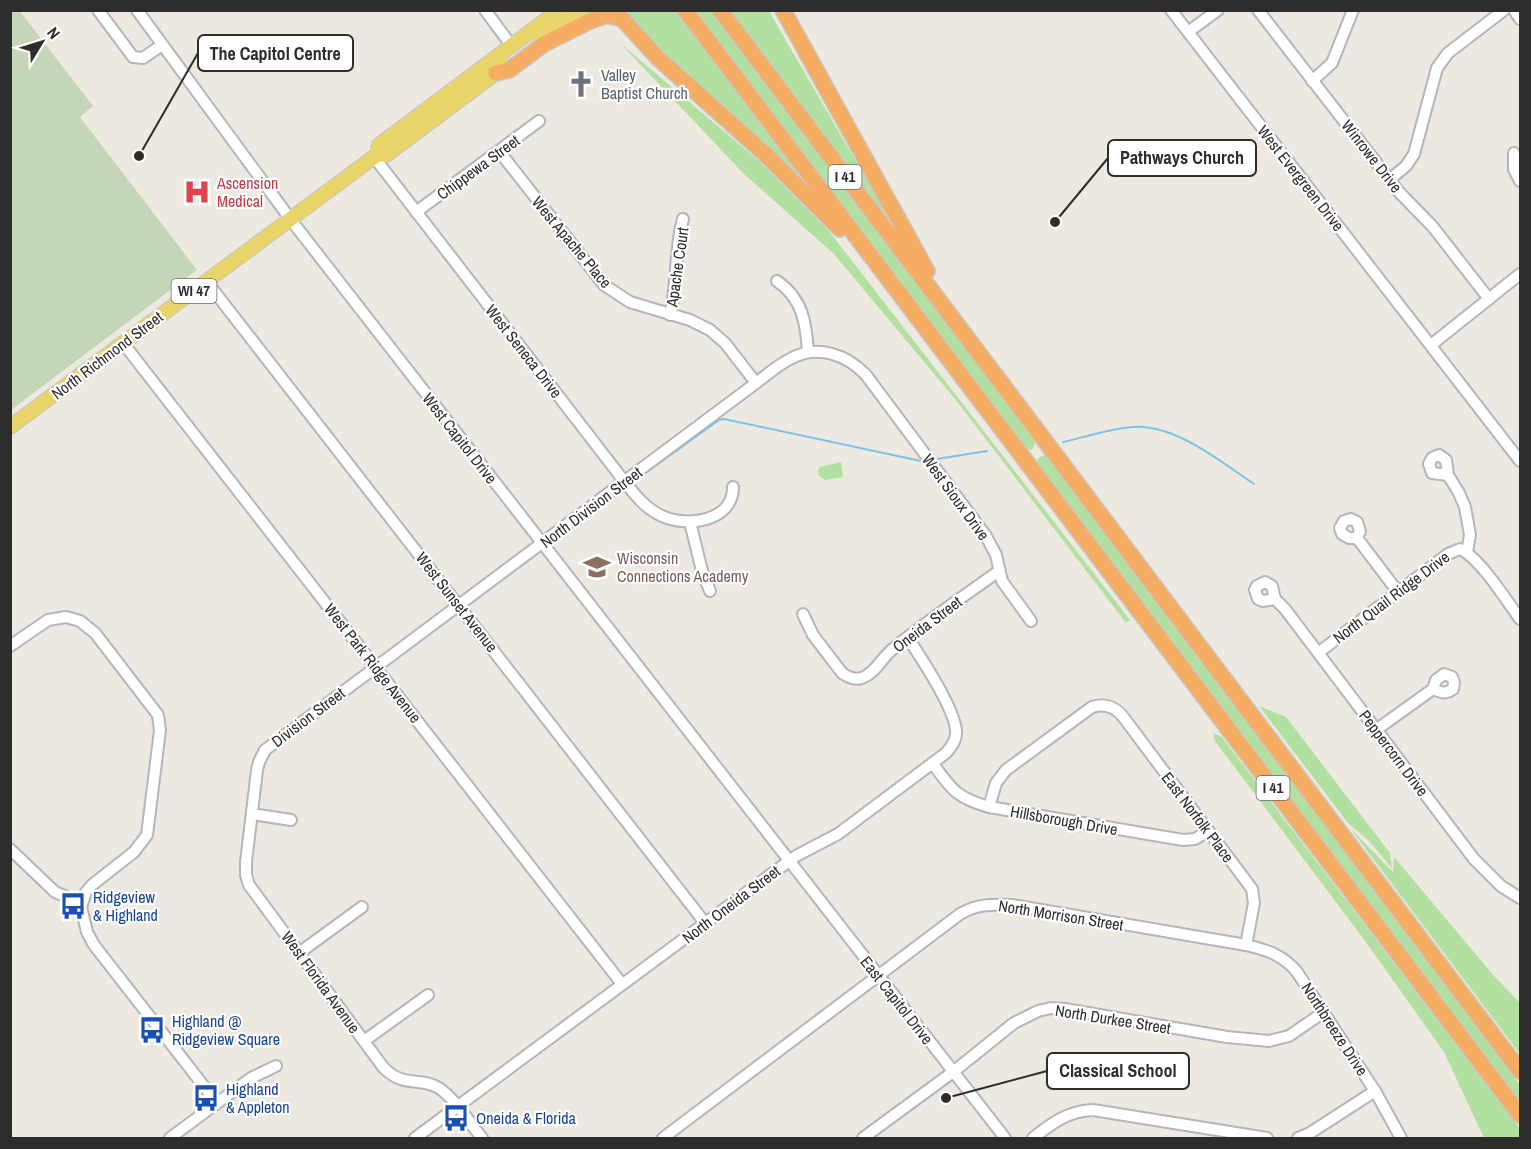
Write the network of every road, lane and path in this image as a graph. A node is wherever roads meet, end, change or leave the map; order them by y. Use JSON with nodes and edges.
{"nodes":[{"id":1,"x":98,"y":10,"type":"edge"},
{"id":2,"x":136,"y":10,"type":"edge"},
{"id":3,"x":485,"y":10,"type":"edge"},
{"id":4,"x":559,"y":10,"type":"edge"},
{"id":5,"x":583,"y":10,"type":"edge"},
{"id":6,"x":685,"y":10,"type":"edge"},
{"id":7,"x":720,"y":10,"type":"edge"},
{"id":8,"x":783,"y":10,"type":"edge"},
{"id":9,"x":1172,"y":10,"type":"edge"},
{"id":10,"x":1218,"y":10,"type":"edge"},
{"id":11,"x":1258,"y":10,"type":"edge"},
{"id":12,"x":1353,"y":10,"type":"edge"},
{"id":13,"x":1504,"y":10,"type":"edge"},
{"id":14,"x":1514,"y":10,"type":"edge"},
{"id":15,"x":616,"y":14,"type":"edge"},
{"id":16,"x":1521,"y":19,"type":"edge"},
{"id":17,"x":1188,"y":33,"type":"junction"},
{"id":18,"x":162,"y":45,"type":"junction"},
{"id":19,"x":511,"y":45,"type":"junction"},
{"id":20,"x":496,"y":73,"type":"junction"},
{"id":21,"x":1312,"y":81,"type":"junction"},
{"id":22,"x":539,"y":121,"type":"dead end"},
{"id":23,"x":499,"y":151,"type":"junction"},
{"id":24,"x":1514,"y":153,"type":"dead end"},
{"id":25,"x":376,"y":156,"type":"junction"},
{"id":26,"x":1389,"y":180,"type":"junction"},
{"id":27,"x":1521,"y":181,"type":"edge"},
{"id":28,"x":416,"y":212,"type":"junction"},
{"id":29,"x":683,"y":219,"type":"dead end"},
{"id":30,"x":291,"y":220,"type":"junction"},
{"id":31,"x":1521,"y":274,"type":"edge"},
{"id":32,"x":890,"y":280,"type":"junction"},
{"id":33,"x":777,"y":281,"type":"dead end"},
{"id":34,"x":207,"y":282,"type":"junction"},
{"id":35,"x":1489,"y":299,"type":"junction"},
{"id":36,"x":666,"y":314,"type":"junction"},
{"id":37,"x":123,"y":343,"type":"junction"},
{"id":38,"x":970,"y":343,"type":"junction"},
{"id":39,"x":1431,"y":345,"type":"junction"},
{"id":40,"x":808,"y":352,"type":"junction"},
{"id":41,"x":756,"y":383,"type":"junction"},
{"id":42,"x":10,"y":427,"type":"edge"},
{"id":43,"x":1521,"y":460,"type":"edge"},
{"id":44,"x":1448,"y":475,"type":"dead end"},
{"id":45,"x":624,"y":481,"type":"junction"},
{"id":46,"x":733,"y":487,"type":"dead end"},
{"id":47,"x":690,"y":522,"type":"junction"},
{"id":48,"x":1357,"y":538,"type":"dead end"},
{"id":49,"x":542,"y":544,"type":"junction"},
{"id":50,"x":1467,"y":552,"type":"junction"},
{"id":51,"x":999,"y":571,"type":"junction"},
{"id":52,"x":710,"y":591,"type":"dead end"},
{"id":53,"x":1398,"y":592,"type":"junction"},
{"id":54,"x":1275,"y":599,"type":"dead end"},
{"id":55,"x":459,"y":605,"type":"junction"},
{"id":56,"x":803,"y":614,"type":"dead end"},
{"id":57,"x":1521,"y":619,"type":"edge"},
{"id":58,"x":1031,"y":621,"type":"dead end"},
{"id":59,"x":908,"y":638,"type":"junction"},
{"id":60,"x":10,"y":646,"type":"edge"},
{"id":61,"x":1318,"y":652,"type":"junction"},
{"id":62,"x":376,"y":666,"type":"junction"},
{"id":63,"x":1432,"y":689,"type":"dead end"},
{"id":64,"x":1376,"y":730,"type":"junction"},
{"id":65,"x":933,"y":764,"type":"junction"},
{"id":66,"x":989,"y":807,"type":"junction"},
{"id":67,"x":252,"y":814,"type":"junction"},
{"id":68,"x":291,"y":820,"type":"dead end"},
{"id":69,"x":1208,"y":831,"type":"junction"},
{"id":70,"x":10,"y":849,"type":"edge"},
{"id":71,"x":789,"y":861,"type":"junction"},
{"id":72,"x":1521,"y":898,"type":"edge"},
{"id":73,"x":81,"y":907,"type":"junction"},
{"id":74,"x":362,"y":907,"type":"dead end"},
{"id":75,"x":705,"y":923,"type":"junction"},
{"id":76,"x":1246,"y":945,"type":"junction"},
{"id":77,"x":299,"y":953,"type":"junction"},
{"id":78,"x":879,"y":977,"type":"junction"},
{"id":79,"x":622,"y":984,"type":"junction"},
{"id":80,"x":428,"y":995,"type":"dead end"},
{"id":81,"x":1323,"y":1012,"type":"junction"},
{"id":82,"x":364,"y":1041,"type":"junction"},
{"id":83,"x":276,"y":1066,"type":"dead end"},
{"id":84,"x":1521,"y":1071,"type":"edge"},
{"id":85,"x":953,"y":1072,"type":"junction"},
{"id":86,"x":1375,"y":1091,"type":"junction"},
{"id":87,"x":217,"y":1103,"type":"junction"},
{"id":88,"x":457,"y":1107,"type":"junction"},
{"id":89,"x":1521,"y":1115,"type":"edge"},
{"id":90,"x":170,"y":1138,"type":"edge"},
{"id":91,"x":415,"y":1138,"type":"edge"},
{"id":92,"x":482,"y":1138,"type":"edge"},
{"id":93,"x":663,"y":1138,"type":"edge"},
{"id":94,"x":863,"y":1138,"type":"edge"},
{"id":95,"x":1005,"y":1138,"type":"edge"},
{"id":96,"x":1033,"y":1138,"type":"edge"},
{"id":97,"x":1267,"y":1138,"type":"edge"},
{"id":98,"x":1298,"y":1138,"type":"edge"},
{"id":99,"x":1401,"y":1138,"type":"edge"}],
"edges":[{"from":1,"to":18,"type":"street"},
{"from":2,"to":18,"type":"street","name":"West Capitol Drive"},
{"from":3,"to":19,"type":"street"},
{"from":4,"to":19,"type":"main road","name":"North Richmond Street","number":"WI 47"},
{"from":5,"to":20,"type":"main road","name":"North Richmond Street","number":"WI 47"},
{"from":6,"to":32,"type":"highway","number":"I 41"},
{"from":7,"to":38,"type":"highway","number":"I 41"},
{"from":8,"to":38,"type":"highway"},
{"from":9,"to":17,"type":"street","name":"West Evergreen Drive"},
{"from":10,"to":17,"type":"street"},
{"from":11,"to":21,"type":"street","name":"Winrowe Drive"},
{"from":12,"to":21,"type":"street"},
{"from":13,"to":26,"type":"street"},
{"from":14,"to":16,"type":"street"},
{"from":15,"to":20,"type":"highway"},
{"from":15,"to":32,"type":"highway"},
{"from":17,"to":39,"type":"street","name":"West Evergreen Drive"},
{"from":18,"to":30,"type":"street","name":"West Capitol Drive"},
{"from":19,"to":25,"type":"main road","name":"North Richmond Street","number":"WI 47"},
{"from":20,"to":25,"type":"main road","name":"North Richmond Street","number":"WI 47"},
{"from":21,"to":26,"type":"street","name":"Winrowe Drive"},
{"from":22,"to":23,"type":"street","name":"Chippewa Street"},
{"from":23,"to":28,"type":"street","name":"Chippewa Street"},
{"from":23,"to":36,"type":"street","name":"West Apache Place"},
{"from":24,"to":27,"type":"street"},
{"from":25,"to":28,"type":"street","name":"West Seneca Drive"},
{"from":25,"to":30,"type":"main road","name":"North Richmond Street","number":"WI 47"},
{"from":26,"to":35,"type":"street","name":"Winrowe Drive"},
{"from":28,"to":45,"type":"street","name":"West Seneca Drive"},
{"from":29,"to":36,"type":"street","name":"Apache Court"},
{"from":30,"to":34,"type":"main road","name":"North Richmond Street","number":"WI 47"},
{"from":30,"to":49,"type":"street","name":"West Capitol Drive"},
{"from":31,"to":35,"type":"street"},
{"from":32,"to":89,"type":"highway","number":"I 41"},
{"from":33,"to":40,"type":"street"},
{"from":34,"to":37,"type":"main road","name":"North Richmond Street","number":"WI 47"},
{"from":34,"to":55,"type":"street","name":"West Sunset Avenue"},
{"from":35,"to":39,"type":"street"},
{"from":36,"to":41,"type":"street","name":"West Apache Place"},
{"from":37,"to":42,"type":"main road","name":"North Richmond Street","number":"WI 47"},
{"from":37,"to":62,"type":"street","name":"West Park Ridge Avenue"},
{"from":38,"to":84,"type":"highway","number":"I 41"},
{"from":39,"to":43,"type":"street","name":"West Evergreen Drive"},
{"from":40,"to":41,"type":"street","name":"North Division Street"},
{"from":40,"to":51,"type":"street","name":"West Sioux Drive"},
{"from":41,"to":45,"type":"street","name":"North Division Street"},
{"from":44,"to":50,"type":"street"},
{"from":45,"to":47,"type":"street","name":"West Seneca Drive"},
{"from":45,"to":49,"type":"street","name":"North Division Street"},
{"from":46,"to":47,"type":"street"},
{"from":47,"to":52,"type":"street"},
{"from":48,"to":53,"type":"street"},
{"from":49,"to":55,"type":"street","name":"North Division Street"},
{"from":49,"to":71,"type":"street","name":"West Capitol Drive"},
{"from":50,"to":53,"type":"street","name":"North Quail Ridge Drive"},
{"from":50,"to":57,"type":"street"},
{"from":51,"to":58,"type":"street","name":"West Sioux Drive"},
{"from":51,"to":59,"type":"street","name":"Oneida Street"},
{"from":53,"to":61,"type":"street","name":"North Quail Ridge Drive"},
{"from":54,"to":61,"type":"street","name":"Peppercorn Drive"},
{"from":55,"to":62,"type":"street","name":"North Division Street"},
{"from":55,"to":75,"type":"street","name":"West Sunset Avenue"},
{"from":56,"to":59,"type":"street","name":"Oneida Street"},
{"from":59,"to":65,"type":"street","name":"North Oneida Street"},
{"from":60,"to":73,"type":"street"},
{"from":61,"to":64,"type":"street","name":"Peppercorn Drive"},
{"from":62,"to":67,"type":"street","name":"Division Street"},
{"from":62,"to":79,"type":"street","name":"West Park Ridge Avenue"},
{"from":63,"to":64,"type":"street"},
{"from":64,"to":72,"type":"street","name":"Peppercorn Drive"},
{"from":65,"to":66,"type":"street","name":"Hillsborough Drive"},
{"from":65,"to":71,"type":"street","name":"North Oneida Street"},
{"from":66,"to":69,"type":"street","name":"Hillsborough Drive"},
{"from":66,"to":69,"type":"street","name":"East Norfolk Place"},
{"from":67,"to":68,"type":"street"},
{"from":67,"to":77,"type":"street","name":"West Florida Avenue"},
{"from":69,"to":76,"type":"street","name":"East Norfolk Place"},
{"from":70,"to":73,"type":"street"},
{"from":71,"to":75,"type":"street","name":"North Oneida Street"},
{"from":71,"to":78,"type":"street","name":"East Capitol Drive"},
{"from":73,"to":87,"type":"street"},
{"from":74,"to":77,"type":"street"},
{"from":75,"to":79,"type":"street","name":"North Oneida Street"},
{"from":76,"to":78,"type":"street","name":"North Morrison Street"},
{"from":76,"to":81,"type":"street","name":"Northbreeze Drive"},
{"from":77,"to":82,"type":"street","name":"West Florida Avenue"},
{"from":78,"to":85,"type":"street","name":"East Capitol Drive"},
{"from":78,"to":93,"type":"street","name":"North Morrison Street"},
{"from":79,"to":88,"type":"street","name":"North Oneida Street"},
{"from":80,"to":82,"type":"street"},
{"from":81,"to":85,"type":"street","name":"North Durkee Street"},
{"from":81,"to":86,"type":"street","name":"Northbreeze Drive"},
{"from":82,"to":88,"type":"street","name":"West Florida Avenue"},
{"from":83,"to":87,"type":"street"},
{"from":85,"to":94,"type":"street","name":"North Durkee Street"},
{"from":85,"to":95,"type":"street","name":"East Capitol Drive"},
{"from":86,"to":98,"type":"street"},
{"from":86,"to":99,"type":"street","name":"Northbreeze Drive"},
{"from":87,"to":90,"type":"street"},
{"from":88,"to":91,"type":"street","name":"North Oneida Street"},
{"from":88,"to":92,"type":"street","name":"West Florida Avenue"},
{"from":96,"to":97,"type":"street"}]}
